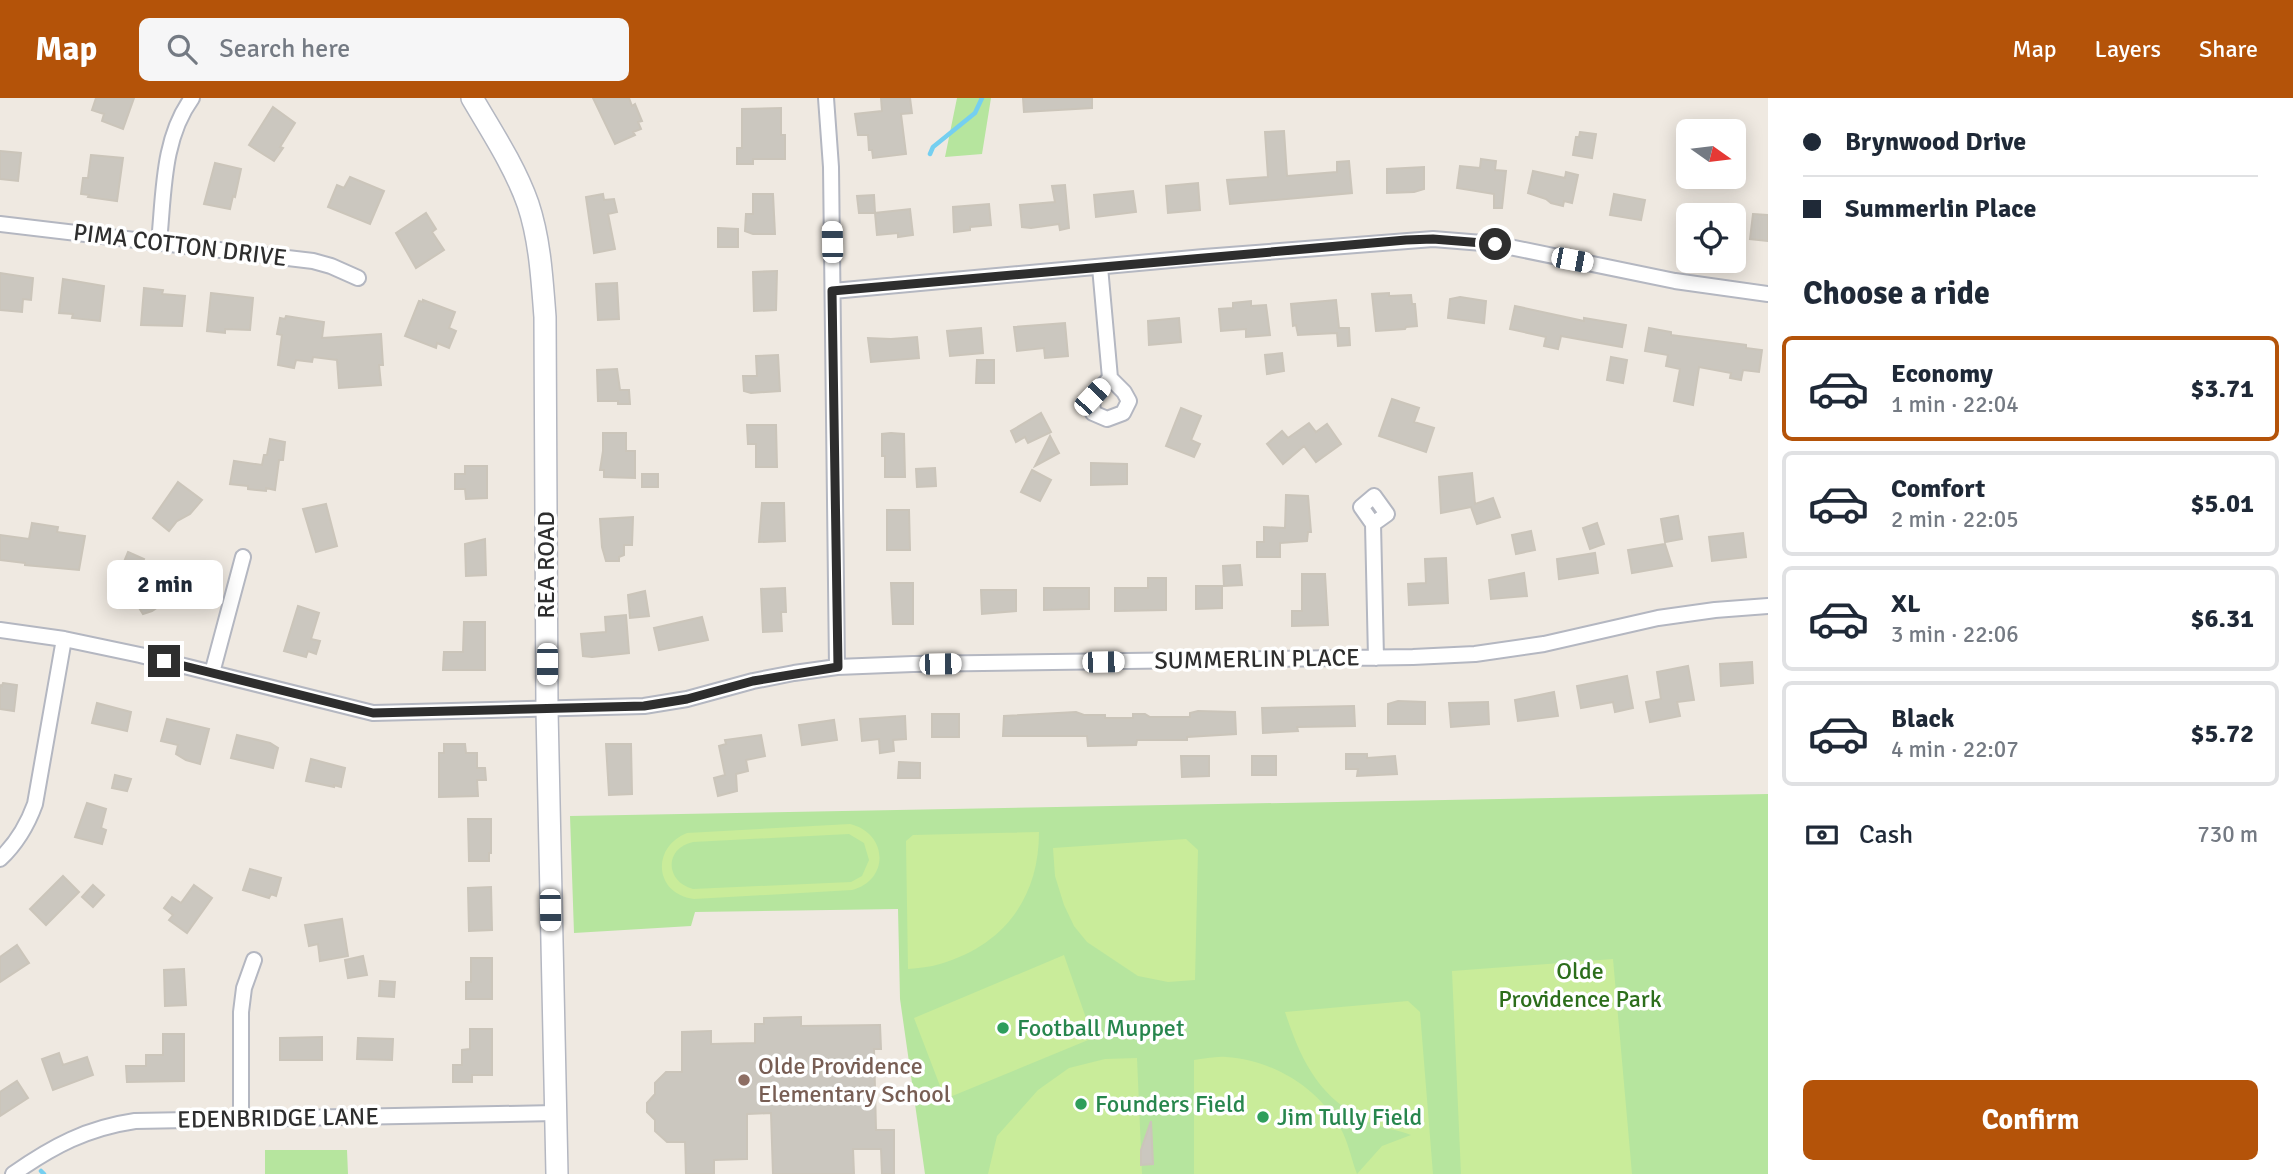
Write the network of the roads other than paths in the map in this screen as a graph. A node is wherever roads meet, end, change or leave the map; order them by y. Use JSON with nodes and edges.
{"nodes":[{"id":1,"x":192,"y":98,"type":"edge"},
{"id":2,"x":472,"y":98,"type":"edge"},
{"id":3,"x":826,"y":98,"type":"edge"},
{"id":4,"x":0,"y":224,"type":"edge"},
{"id":5,"x":159,"y":242,"type":"junction"},
{"id":6,"x":1100,"y":267,"type":"junction"},
{"id":7,"x":358,"y":278,"type":"dead end"},
{"id":8,"x":832,"y":291,"type":"junction"},
{"id":9,"x":1768,"y":293,"type":"edge"},
{"id":10,"x":1110,"y":378,"type":"dead end"},
{"id":11,"x":1373,"y":524,"type":"dead end"},
{"id":12,"x":243,"y":557,"type":"dead end"},
{"id":13,"x":1768,"y":606,"type":"edge"},
{"id":14,"x":0,"y":629,"type":"edge"},
{"id":15,"x":64,"y":639,"type":"junction"},
{"id":16,"x":1376,"y":658,"type":"junction"},
{"id":17,"x":838,"y":667,"type":"junction"},
{"id":18,"x":212,"y":673,"type":"junction"},
{"id":19,"x":547,"y":710,"type":"junction"},
{"id":20,"x":0,"y":859,"type":"edge"},
{"id":21,"x":254,"y":960,"type":"dead end"},
{"id":22,"x":556,"y":1113,"type":"junction"},
{"id":23,"x":241,"y":1118,"type":"junction"},
{"id":24,"x":13,"y":1174,"type":"edge"},
{"id":25,"x":557,"y":1174,"type":"edge"}],
"edges":[{"from":1,"to":5,"type":"street"},
{"from":2,"to":19,"type":"main road","name":"REA ROAD"},
{"from":3,"to":8,"type":"street"},
{"from":4,"to":5,"type":"street","name":"PIMA COTTON DRIVE"},
{"from":5,"to":7,"type":"street","name":"PIMA COTTON DRIVE"},
{"from":6,"to":8,"type":"street"},
{"from":6,"to":9,"type":"street"},
{"from":6,"to":10,"type":"street"},
{"from":8,"to":17,"type":"street"},
{"from":11,"to":16,"type":"street"},
{"from":12,"to":18,"type":"street"},
{"from":13,"to":16,"type":"street","name":"SUMMERLIN PLACE"},
{"from":14,"to":15,"type":"street","name":"SUMMERLIN PLACE"},
{"from":15,"to":18,"type":"street","name":"SUMMERLIN PLACE"},
{"from":15,"to":20,"type":"street"},
{"from":16,"to":17,"type":"street","name":"SUMMERLIN PLACE"},
{"from":17,"to":19,"type":"street","name":"SUMMERLIN PLACE"},
{"from":18,"to":19,"type":"street","name":"SUMMERLIN PLACE"},
{"from":19,"to":22,"type":"main road","name":"REA ROAD"},
{"from":21,"to":23,"type":"street"},
{"from":22,"to":23,"type":"street","name":"EDENBRIDGE LANE"},
{"from":22,"to":25,"type":"main road","name":"REA ROAD"},
{"from":23,"to":24,"type":"street","name":"EDENBRIDGE LANE"}]}
